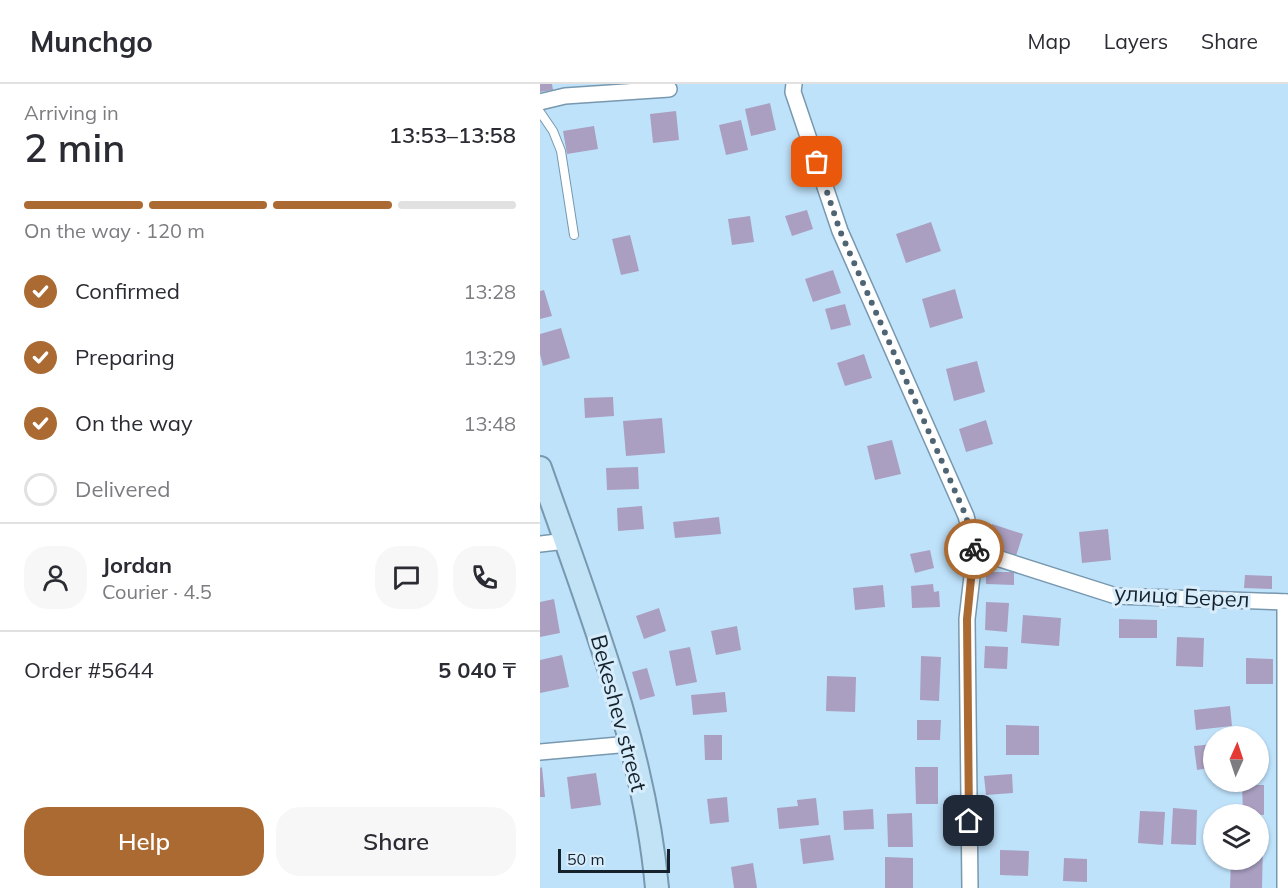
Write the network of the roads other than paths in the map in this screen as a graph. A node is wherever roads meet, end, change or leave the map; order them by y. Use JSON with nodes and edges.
{"nodes":[{"id":1,"x":794,"y":84,"type":"edge"},
{"id":2,"x":669,"y":89,"type":"dead end"},
{"id":3,"x":540,"y":102,"type":"edge"},
{"id":4,"x":540,"y":111,"type":"edge"},
{"id":5,"x":574,"y":235,"type":"dead end"},
{"id":6,"x":540,"y":468,"type":"edge"},
{"id":7,"x":566,"y":542,"type":"junction"},
{"id":8,"x":540,"y":544,"type":"edge"},
{"id":9,"x":975,"y":551,"type":"junction"},
{"id":10,"x":1286,"y":602,"type":"edge"},
{"id":11,"x":630,"y":744,"type":"junction"},
{"id":12,"x":540,"y":752,"type":"edge"},
{"id":13,"x":660,"y":886,"type":"edge"},
{"id":14,"x":970,"y":888,"type":"edge"},
{"id":15,"x":1285,"y":888,"type":"edge"}],
"edges":[{"from":1,"to":9,"type":"street"},
{"from":2,"to":3,"type":"street"},
{"from":4,"to":5,"type":"lane"},
{"from":6,"to":7,"type":"main road","name":"Bekeshev street"},
{"from":7,"to":8,"type":"street"},
{"from":7,"to":11,"type":"main road","name":"Bekeshev street"},
{"from":9,"to":10,"type":"street","name":"улица Берел"},
{"from":9,"to":14,"type":"street"},
{"from":10,"to":15,"type":"street"},
{"from":11,"to":12,"type":"street"},
{"from":11,"to":13,"type":"main road","name":"Bekeshev street"}]}
